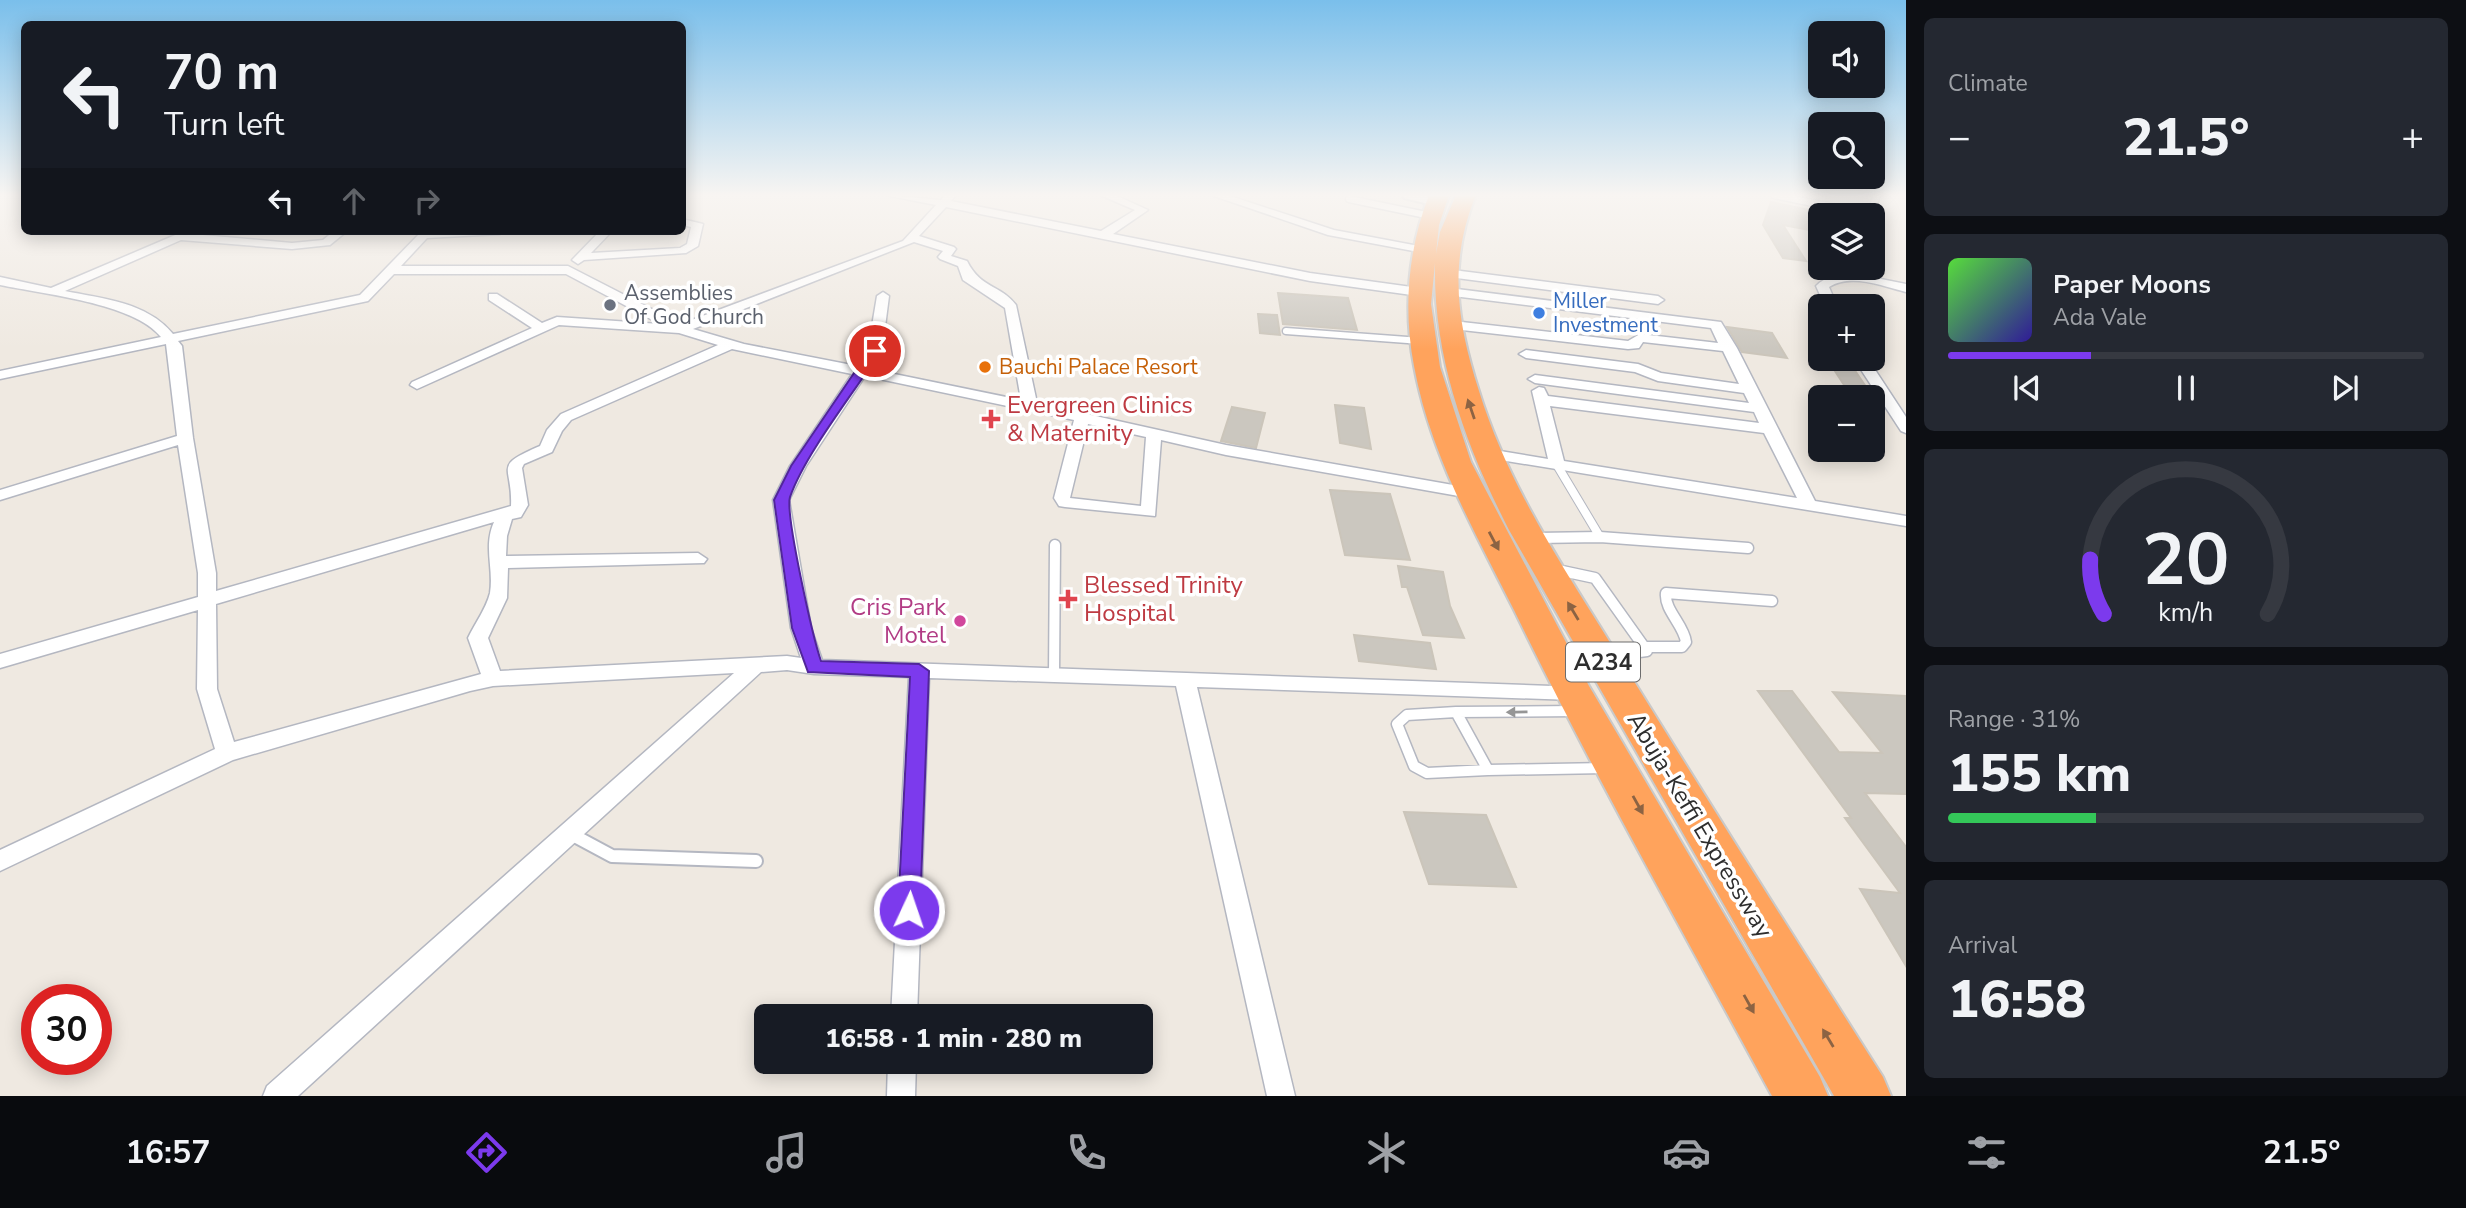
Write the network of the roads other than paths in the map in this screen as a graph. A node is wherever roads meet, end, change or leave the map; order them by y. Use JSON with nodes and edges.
{"nodes":[{"id":1,"x":157,"y":246,"type":"edge"},
{"id":2,"x":413,"y":246,"type":"edge"},
{"id":3,"x":591,"y":246,"type":"edge"},
{"id":4,"x":692,"y":246,"type":"edge"},
{"id":5,"x":892,"y":246,"type":"edge"},
{"id":6,"x":940,"y":246,"type":"edge"},
{"id":7,"x":1153,"y":246,"type":"edge"},
{"id":8,"x":1368,"y":246,"type":"edge"},
{"id":9,"x":1406,"y":246,"type":"edge"},
{"id":10,"x":580,"y":257,"type":"junction"},
{"id":11,"x":390,"y":270,"type":"junction"},
{"id":12,"x":568,"y":270,"type":"junction"},
{"id":13,"x":1436,"y":271,"type":"edge"},
{"id":14,"x":0,"y":281,"type":"edge"},
{"id":15,"x":1511,"y":283,"type":"junction"},
{"id":16,"x":1906,"y":288,"type":"edge"},
{"id":17,"x":53,"y":292,"type":"junction"},
{"id":18,"x":1826,"y":294,"type":"edge"},
{"id":19,"x":883,"y":296,"type":"dead end"},
{"id":20,"x":494,"y":298,"type":"dead end"},
{"id":21,"x":1658,"y":300,"type":"dead end"},
{"id":22,"x":1518,"y":316,"type":"junction"},
{"id":23,"x":540,"y":327,"type":"junction"},
{"id":24,"x":680,"y":328,"type":"junction"},
{"id":25,"x":1286,"y":331,"type":"dead end"},
{"id":26,"x":169,"y":338,"type":"junction"},
{"id":27,"x":730,"y":345,"type":"junction"},
{"id":28,"x":1730,"y":348,"type":"junction"},
{"id":29,"x":1526,"y":354,"type":"junction"},
{"id":30,"x":859,"y":371,"type":"junction"},
{"id":31,"x":1869,"y":371,"type":"edge"},
{"id":32,"x":0,"y":375,"type":"edge"},
{"id":33,"x":1535,"y":379,"type":"junction"},
{"id":34,"x":417,"y":384,"type":"dead end"},
{"id":35,"x":1751,"y":390,"type":"junction"},
{"id":36,"x":1541,"y":400,"type":"junction"},
{"id":37,"x":1030,"y":407,"type":"junction"},
{"id":38,"x":1761,"y":409,"type":"junction"},
{"id":39,"x":1082,"y":418,"type":"junction"},
{"id":40,"x":1906,"y":428,"type":"edge"},
{"id":41,"x":1771,"y":429,"type":"junction"},
{"id":42,"x":1154,"y":434,"type":"junction"},
{"id":43,"x":185,"y":438,"type":"junction"},
{"id":44,"x":1488,"y":454,"type":"junction"},
{"id":45,"x":1557,"y":465,"type":"junction"},
{"id":46,"x":1470,"y":493,"type":"junction"},
{"id":47,"x":0,"y":495,"type":"edge"},
{"id":48,"x":1810,"y":505,"type":"junction"},
{"id":49,"x":517,"y":510,"type":"junction"},
{"id":50,"x":1906,"y":520,"type":"edge"},
{"id":51,"x":1600,"y":537,"type":"junction"},
{"id":52,"x":1055,"y":545,"type":"dead end"},
{"id":53,"x":1748,"y":548,"type":"dead end"},
{"id":54,"x":1539,"y":553,"type":"junction"},
{"id":55,"x":698,"y":559,"type":"dead end"},
{"id":56,"x":496,"y":562,"type":"junction"},
{"id":57,"x":207,"y":600,"type":"junction"},
{"id":58,"x":1772,"y":601,"type":"dead end"},
{"id":59,"x":1646,"y":647,"type":"junction"},
{"id":60,"x":1600,"y":657,"type":"junction"},
{"id":61,"x":0,"y":661,"type":"edge"},
{"id":62,"x":756,"y":665,"type":"junction"},
{"id":63,"x":814,"y":667,"type":"junction"},
{"id":64,"x":919,"y":671,"type":"junction"},
{"id":65,"x":1054,"y":675,"type":"junction"},
{"id":66,"x":493,"y":679,"type":"junction"},
{"id":67,"x":1185,"y":680,"type":"junction"},
{"id":68,"x":1579,"y":701,"type":"junction"},
{"id":69,"x":1456,"y":712,"type":"junction"},
{"id":70,"x":227,"y":753,"type":"junction"},
{"id":71,"x":1618,"y":768,"type":"junction"},
{"id":72,"x":1488,"y":770,"type":"junction"},
{"id":73,"x":570,"y":833,"type":"junction"},
{"id":74,"x":0,"y":861,"type":"edge"},
{"id":75,"x":756,"y":861,"type":"dead end"},
{"id":76,"x":905,"y":1004,"type":"edge"},
{"id":77,"x":902,"y":1074,"type":"edge"},
{"id":78,"x":277,"y":1096,"type":"edge"},
{"id":79,"x":901,"y":1096,"type":"edge"},
{"id":80,"x":1281,"y":1096,"type":"edge"},
{"id":81,"x":1801,"y":1096,"type":"edge"},
{"id":82,"x":1864,"y":1096,"type":"edge"}],
"edges":[{"from":1,"to":17,"type":"street"},
{"from":2,"to":11,"type":"street"},
{"from":3,"to":10,"type":"street"},
{"from":4,"to":10,"type":"street"},
{"from":5,"to":24,"type":"street"},
{"from":6,"to":37,"type":"street"},
{"from":7,"to":13,"type":"street"},
{"from":8,"to":13,"type":"street"},
{"from":9,"to":13,"type":"lane"},
{"from":10,"to":12,"type":"street"},
{"from":11,"to":12,"type":"street"},
{"from":11,"to":26,"type":"street"},
{"from":12,"to":24,"type":"street"},
{"from":13,"to":15,"type":"street"},
{"from":13,"to":22,"type":"street"},
{"from":13,"to":22,"type":"street"},
{"from":13,"to":25,"type":"lane"},
{"from":44,"to":13,"type":"highway","name":"Abuja-Keffi Expressway","number":"A234","one_way":true},
{"from":13,"to":46,"type":"highway","name":"Abuja-Keffi Expressway","number":"A234"},
{"from":14,"to":17,"type":"street"},
{"from":15,"to":21,"type":"street"},
{"from":15,"to":22,"type":"street"},
{"from":16,"to":18,"type":"street"},
{"from":17,"to":26,"type":"street"},
{"from":19,"to":30,"type":"street"},
{"from":20,"to":23,"type":"street"},
{"from":22,"to":28,"type":"street"},
{"from":22,"to":28,"type":"street"},
{"from":22,"to":29,"type":"street"},
{"from":23,"to":24,"type":"street"},
{"from":23,"to":34,"type":"street"},
{"from":24,"to":27,"type":"street"},
{"from":26,"to":32,"type":"street"},
{"from":26,"to":43,"type":"street"},
{"from":27,"to":30,"type":"street"},
{"from":27,"to":49,"type":"street"},
{"from":28,"to":35,"type":"street"},
{"from":29,"to":33,"type":"street"},
{"from":29,"to":35,"type":"street"},
{"from":30,"to":37,"type":"street"},
{"from":30,"to":63,"type":"street"},
{"from":31,"to":40,"type":"street"},
{"from":33,"to":36,"type":"street"},
{"from":33,"to":38,"type":"street"},
{"from":35,"to":38,"type":"street"},
{"from":36,"to":41,"type":"street"},
{"from":36,"to":45,"type":"street"},
{"from":37,"to":39,"type":"street"},
{"from":38,"to":41,"type":"street"},
{"from":39,"to":42,"type":"street"},
{"from":39,"to":42,"type":"street"},
{"from":41,"to":48,"type":"street"},
{"from":42,"to":46,"type":"street"},
{"from":43,"to":47,"type":"street"},
{"from":43,"to":57,"type":"street"},
{"from":44,"to":45,"type":"street"},
{"from":44,"to":54,"type":"highway","name":"Abuja-Keffi Expressway","number":"A234"},
{"from":45,"to":48,"type":"street"},
{"from":45,"to":51,"type":"lane"},
{"from":46,"to":68,"type":"highway","name":"Abuja-Keffi Expressway","number":"A234","one_way":true},
{"from":48,"to":50,"type":"street"},
{"from":49,"to":56,"type":"street"},
{"from":49,"to":57,"type":"street"},
{"from":51,"to":53,"type":"lane"},
{"from":51,"to":54,"type":"lane"},
{"from":52,"to":65,"type":"lane"},
{"from":54,"to":59,"type":"lane"},
{"from":60,"to":54,"type":"highway","name":"Abuja-Keffi Expressway","number":"A234","one_way":true},
{"from":55,"to":56,"type":"street"},
{"from":56,"to":66,"type":"street"},
{"from":57,"to":61,"type":"street"},
{"from":57,"to":70,"type":"street"},
{"from":58,"to":59,"type":"lane"},
{"from":59,"to":60,"type":"lane"},
{"from":82,"to":60,"type":"highway","name":"Abuja-Keffi Expressway","number":"A234","one_way":true},
{"from":62,"to":63,"type":"street"},
{"from":62,"to":66,"type":"street"},
{"from":62,"to":73,"type":"street"},
{"from":63,"to":64,"type":"street"},
{"from":64,"to":65,"type":"street"},
{"from":64,"to":76,"type":"street"},
{"from":65,"to":67,"type":"street"},
{"from":66,"to":70,"type":"street"},
{"from":67,"to":68,"type":"street"},
{"from":67,"to":80,"type":"street"},
{"from":68,"to":69,"type":"lane","one_way":true},
{"from":68,"to":71,"type":"highway","name":"Abuja-Keffi Expressway","number":"A234"},
{"from":69,"to":72,"type":"lane"},
{"from":69,"to":72,"type":"lane"},
{"from":70,"to":74,"type":"street"},
{"from":71,"to":72,"type":"lane"},
{"from":71,"to":81,"type":"highway","name":"Abuja-Keffi Expressway","number":"A234","one_way":true},
{"from":73,"to":75,"type":"lane"},
{"from":73,"to":78,"type":"street"},
{"from":77,"to":79,"type":"street"}]}
